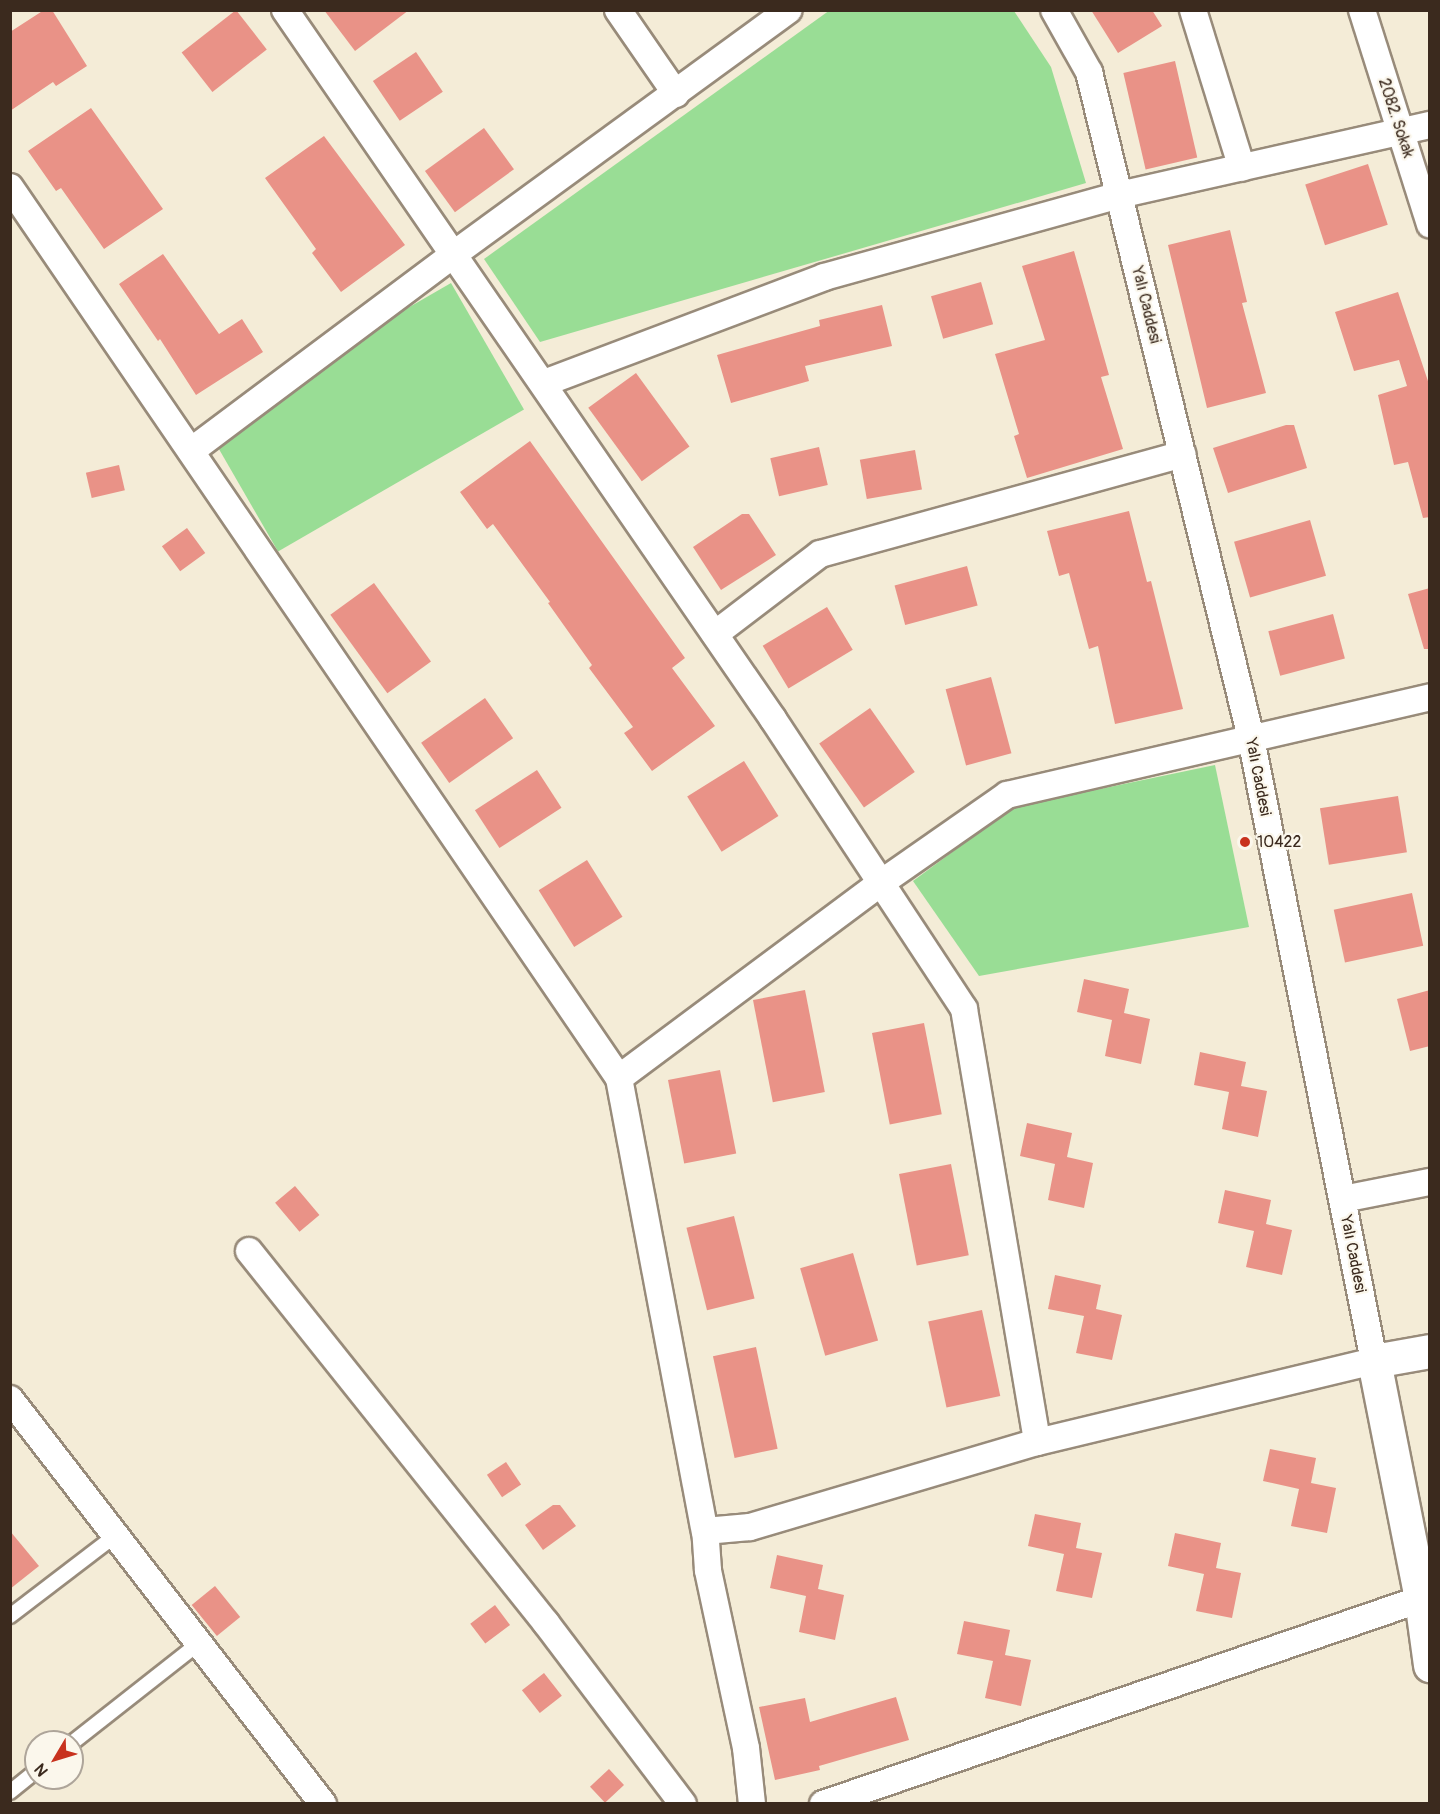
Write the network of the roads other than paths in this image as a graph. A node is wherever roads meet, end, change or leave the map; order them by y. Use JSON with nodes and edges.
{"nodes":[{"id":1,"x":285,"y":10,"type":"edge"},
{"id":2,"x":618,"y":10,"type":"edge"},
{"id":3,"x":789,"y":10,"type":"edge"},
{"id":4,"x":1054,"y":10,"type":"edge"},
{"id":5,"x":1194,"y":10,"type":"edge"},
{"id":6,"x":1362,"y":10,"type":"edge"},
{"id":7,"x":676,"y":94,"type":"junction"},
{"id":8,"x":1430,"y":125,"type":"edge"},
{"id":9,"x":1401,"y":131,"type":"junction"},
{"id":10,"x":1242,"y":168,"type":"junction"},
{"id":11,"x":10,"y":187,"type":"edge"},
{"id":12,"x":1119,"y":195,"type":"junction"},
{"id":13,"x":1430,"y":225,"type":"edge"},
{"id":14,"x":454,"y":254,"type":"junction"},
{"id":15,"x":544,"y":383,"type":"junction"},
{"id":16,"x":191,"y":451,"type":"junction"},
{"id":17,"x":1182,"y":454,"type":"junction"},
{"id":18,"x":715,"y":634,"type":"junction"},
{"id":19,"x":1430,"y":697,"type":"edge"},
{"id":20,"x":1251,"y":738,"type":"junction"},
{"id":21,"x":881,"y":883,"type":"junction"},
{"id":22,"x":619,"y":1078,"type":"junction"},
{"id":23,"x":1430,"y":1182,"type":"edge"},
{"id":24,"x":1343,"y":1199,"type":"junction"},
{"id":25,"x":249,"y":1251,"type":"dead end"},
{"id":26,"x":1430,"y":1351,"type":"edge"},
{"id":27,"x":1374,"y":1361,"type":"junction"},
{"id":28,"x":10,"y":1399,"type":"edge"},
{"id":29,"x":1037,"y":1442,"type":"junction"},
{"id":30,"x":705,"y":1531,"type":"junction"},
{"id":31,"x":116,"y":1535,"type":"junction"},
{"id":32,"x":1421,"y":1548,"type":"edge"},
{"id":33,"x":1421,"y":1599,"type":"junction"},
{"id":34,"x":10,"y":1616,"type":"edge"},
{"id":35,"x":199,"y":1643,"type":"junction"},
{"id":36,"x":1430,"y":1665,"type":"edge"},
{"id":37,"x":84,"y":1734,"type":"edge"},
{"id":38,"x":24,"y":1781,"type":"edge"},
{"id":39,"x":10,"y":1792,"type":"edge"},
{"id":40,"x":323,"y":1803,"type":"edge"},
{"id":41,"x":683,"y":1803,"type":"edge"},
{"id":42,"x":752,"y":1803,"type":"edge"},
{"id":43,"x":823,"y":1803,"type":"edge"}],
"edges":[{"from":1,"to":14,"type":"street"},
{"from":2,"to":7,"type":"street"},
{"from":3,"to":7,"type":"street"},
{"from":4,"to":12,"type":"street","name":"Yalı Caddesi"},
{"from":5,"to":10,"type":"street"},
{"from":6,"to":9,"type":"street","name":"2082. Sokak"},
{"from":7,"to":14,"type":"street"},
{"from":8,"to":9,"type":"street"},
{"from":9,"to":10,"type":"street"},
{"from":9,"to":13,"type":"street","name":"2082. Sokak"},
{"from":10,"to":12,"type":"street"},
{"from":11,"to":16,"type":"street"},
{"from":12,"to":15,"type":"street"},
{"from":12,"to":17,"type":"street","name":"Yalı Caddesi"},
{"from":14,"to":15,"type":"street"},
{"from":14,"to":16,"type":"street"},
{"from":15,"to":18,"type":"street"},
{"from":16,"to":22,"type":"street"},
{"from":17,"to":18,"type":"street"},
{"from":17,"to":20,"type":"street","name":"Yalı Caddesi"},
{"from":18,"to":21,"type":"street"},
{"from":19,"to":20,"type":"street"},
{"from":20,"to":21,"type":"street"},
{"from":20,"to":24,"type":"street","name":"Yalı Caddesi"},
{"from":21,"to":22,"type":"street"},
{"from":21,"to":29,"type":"street"},
{"from":22,"to":30,"type":"street"},
{"from":23,"to":24,"type":"street"},
{"from":24,"to":27,"type":"street","name":"Yalı Caddesi"},
{"from":25,"to":41,"type":"street"},
{"from":26,"to":27,"type":"street"},
{"from":27,"to":29,"type":"street"},
{"from":27,"to":32,"type":"street","name":"Yalı Caddesi"},
{"from":28,"to":31,"type":"street"},
{"from":29,"to":30,"type":"street"},
{"from":30,"to":42,"type":"street"},
{"from":31,"to":34,"type":"lane"},
{"from":31,"to":35,"type":"street"},
{"from":32,"to":33,"type":"street","name":"Yalı Caddesi"},
{"from":33,"to":36,"type":"street","name":"Yalı Caddesi"},
{"from":33,"to":43,"type":"street"},
{"from":35,"to":37,"type":"lane"},
{"from":35,"to":40,"type":"street"},
{"from":38,"to":39,"type":"lane"}]}
